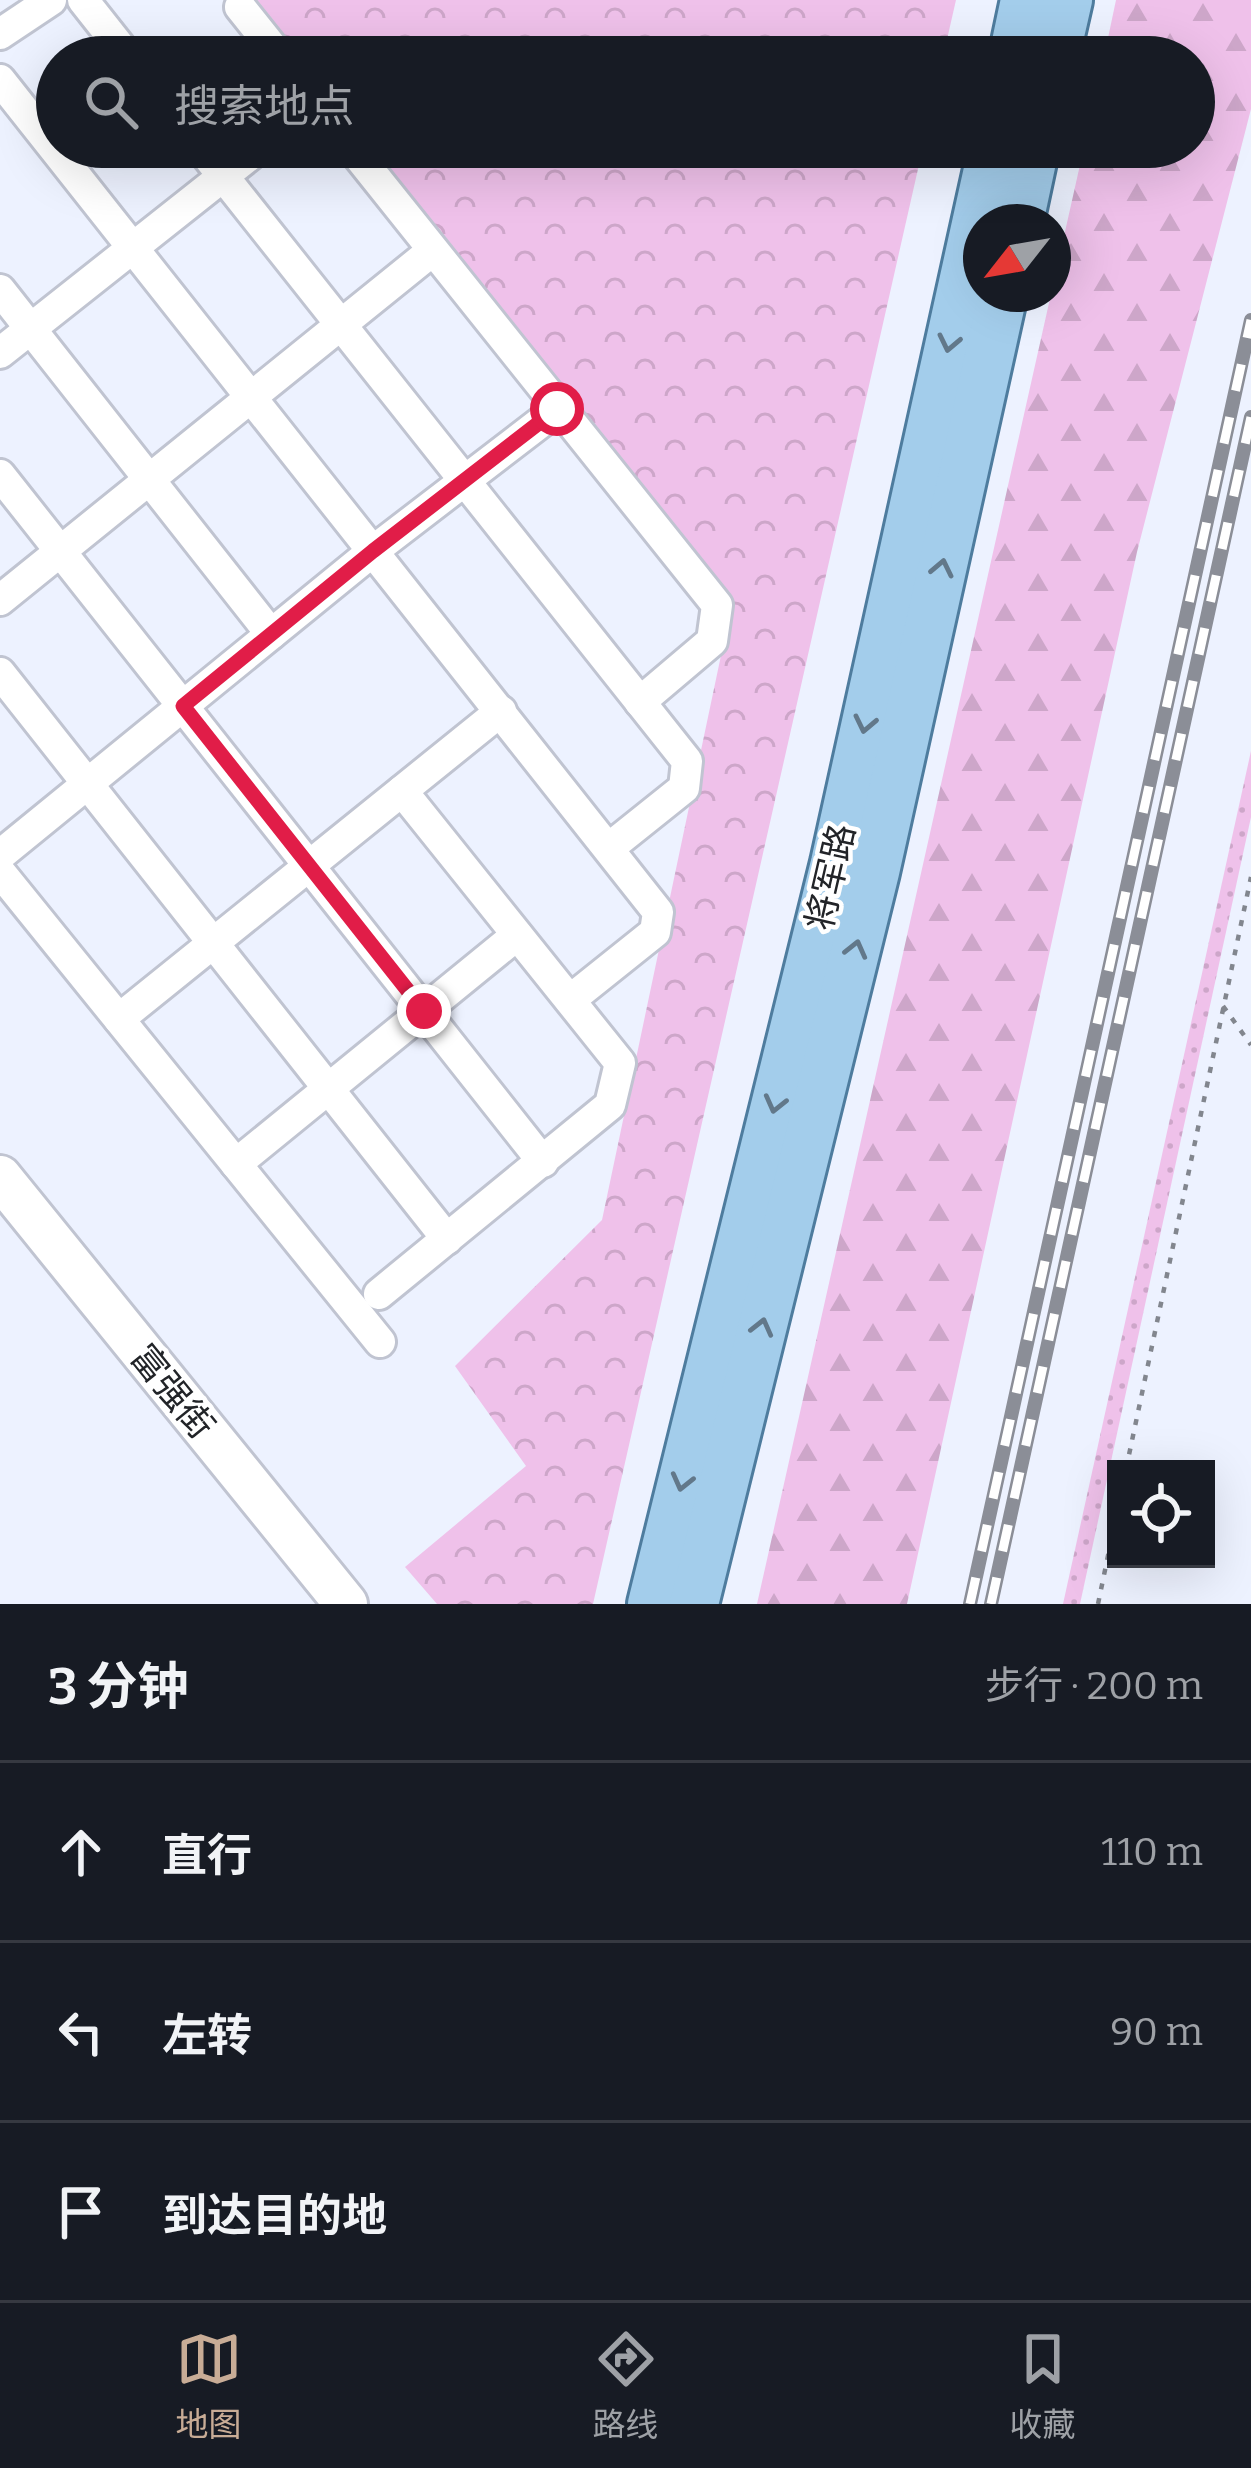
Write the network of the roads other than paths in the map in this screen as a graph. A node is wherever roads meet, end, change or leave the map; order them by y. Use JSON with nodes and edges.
{"nodes":[{"id":1,"x":51,"y":0,"type":"edge"},
{"id":2,"x":83,"y":0,"type":"edge"},
{"id":3,"x":1025,"y":0,"type":"edge"},
{"id":4,"x":1068,"y":0,"type":"edge"},
{"id":5,"x":240,"y":7,"type":"dead end"},
{"id":6,"x":0,"y":34,"type":"edge"},
{"id":7,"x":111,"y":36,"type":"edge"},
{"id":8,"x":263,"y":36,"type":"edge"},
{"id":9,"x":1017,"y":36,"type":"edge"},
{"id":10,"x":1060,"y":36,"type":"edge"},
{"id":11,"x":0,"y":80,"type":"edge"},
{"id":12,"x":36,"y":125,"type":"edge"},
{"id":13,"x":70,"y":168,"type":"edge"},
{"id":14,"x":217,"y":168,"type":"edge"},
{"id":15,"x":233,"y":168,"type":"edge"},
{"id":16,"x":368,"y":168,"type":"edge"},
{"id":17,"x":988,"y":168,"type":"edge"},
{"id":18,"x":1030,"y":168,"type":"edge"},
{"id":19,"x":223,"y":176,"type":"junction"},
{"id":20,"x":1022,"y":204,"type":"edge"},
{"id":21,"x":133,"y":248,"type":"junction"},
{"id":22,"x":432,"y":250,"type":"junction"},
{"id":23,"x":0,"y":290,"type":"edge"},
{"id":24,"x":999,"y":312,"type":"edge"},
{"id":25,"x":340,"y":325,"type":"junction"},
{"id":26,"x":31,"y":328,"type":"junction"},
{"id":27,"x":0,"y":353,"type":"edge"},
{"id":28,"x":251,"y":397,"type":"junction"},
{"id":29,"x":557,"y":409,"type":"junction"},
{"id":30,"x":0,"y":475,"type":"edge"},
{"id":31,"x":149,"y":479,"type":"junction"},
{"id":32,"x":464,"y":481,"type":"junction"},
{"id":33,"x":60,"y":551,"type":"junction"},
{"id":34,"x":373,"y":551,"type":"junction"},
{"id":35,"x":0,"y":600,"type":"edge"},
{"id":36,"x":272,"y":634,"type":"junction"},
{"id":37,"x":0,"y":673,"type":"edge"},
{"id":38,"x":640,"y":702,"type":"junction"},
{"id":39,"x":183,"y":706,"type":"junction"},
{"id":40,"x":501,"y":711,"type":"junction"},
{"id":41,"x":88,"y":784,"type":"junction"},
{"id":42,"x":402,"y":791,"type":"junction"},
{"id":43,"x":609,"y":848,"type":"junction"},
{"id":44,"x":0,"y":855,"type":"edge"},
{"id":45,"x":309,"y":866,"type":"junction"},
{"id":46,"x":0,"y":872,"type":"edge"},
{"id":47,"x":518,"y":934,"type":"junction"},
{"id":48,"x":213,"y":943,"type":"junction"},
{"id":49,"x":570,"y":1000,"type":"junction"},
{"id":50,"x":424,"y":1011,"type":"junction"},
{"id":51,"x":119,"y":1019,"type":"junction"},
{"id":52,"x":328,"y":1089,"type":"junction"},
{"id":53,"x":543,"y":1162,"type":"junction"},
{"id":54,"x":236,"y":1164,"type":"junction"},
{"id":55,"x":0,"y":1177,"type":"edge"},
{"id":56,"x":447,"y":1239,"type":"junction"},
{"id":57,"x":379,"y":1294,"type":"dead end"},
{"id":58,"x":380,"y":1342,"type":"dead end"},
{"id":59,"x":346,"y":1604,"type":"edge"},
{"id":60,"x":652,"y":1604,"type":"edge"},
{"id":61,"x":694,"y":1604,"type":"edge"}],
"edges":[{"from":1,"to":6,"type":"street"},
{"from":2,"to":7,"type":"street"},
{"from":3,"to":9,"type":"main road"},
{"from":4,"to":10,"type":"main road"},
{"from":5,"to":8,"type":"street"},
{"from":11,"to":12,"type":"street"},
{"from":13,"to":21,"type":"street"},
{"from":14,"to":19,"type":"street"},
{"from":15,"to":19,"type":"street"},
{"from":16,"to":22,"type":"street"},
{"from":17,"to":60,"type":"main road","name":"将军路","one_way":true},
{"from":18,"to":20,"type":"main road"},
{"from":19,"to":21,"type":"street"},
{"from":19,"to":25,"type":"street"},
{"from":21,"to":26,"type":"street"},
{"from":21,"to":28,"type":"street"},
{"from":22,"to":25,"type":"street"},
{"from":22,"to":29,"type":"street"},
{"from":23,"to":26,"type":"street"},
{"from":61,"to":24,"type":"main road","name":"将军路","one_way":true},
{"from":25,"to":28,"type":"street"},
{"from":25,"to":32,"type":"street"},
{"from":26,"to":27,"type":"street"},
{"from":26,"to":31,"type":"street"},
{"from":28,"to":31,"type":"street"},
{"from":28,"to":34,"type":"street"},
{"from":29,"to":32,"type":"street"},
{"from":29,"to":38,"type":"street"},
{"from":30,"to":33,"type":"street"},
{"from":31,"to":33,"type":"street"},
{"from":31,"to":36,"type":"street"},
{"from":32,"to":34,"type":"street"},
{"from":32,"to":38,"type":"street"},
{"from":33,"to":35,"type":"street"},
{"from":33,"to":39,"type":"street"},
{"from":34,"to":36,"type":"street"},
{"from":34,"to":40,"type":"street"},
{"from":36,"to":39,"type":"street"},
{"from":37,"to":41,"type":"street"},
{"from":38,"to":43,"type":"street"},
{"from":39,"to":41,"type":"street"},
{"from":39,"to":45,"type":"street"},
{"from":40,"to":42,"type":"street"},
{"from":40,"to":43,"type":"street"},
{"from":41,"to":44,"type":"street"},
{"from":41,"to":48,"type":"street"},
{"from":42,"to":45,"type":"street"},
{"from":42,"to":47,"type":"street"},
{"from":43,"to":49,"type":"street"},
{"from":45,"to":48,"type":"street"},
{"from":45,"to":50,"type":"street"},
{"from":46,"to":51,"type":"street"},
{"from":47,"to":49,"type":"street"},
{"from":47,"to":50,"type":"street"},
{"from":48,"to":51,"type":"street"},
{"from":48,"to":52,"type":"street"},
{"from":49,"to":53,"type":"street"},
{"from":50,"to":52,"type":"street"},
{"from":50,"to":53,"type":"street"},
{"from":51,"to":54,"type":"street"},
{"from":52,"to":54,"type":"street"},
{"from":52,"to":56,"type":"street"},
{"from":53,"to":56,"type":"street"},
{"from":54,"to":58,"type":"street"},
{"from":55,"to":59,"type":"main road","name":"富强街"},
{"from":56,"to":57,"type":"street"}]}
